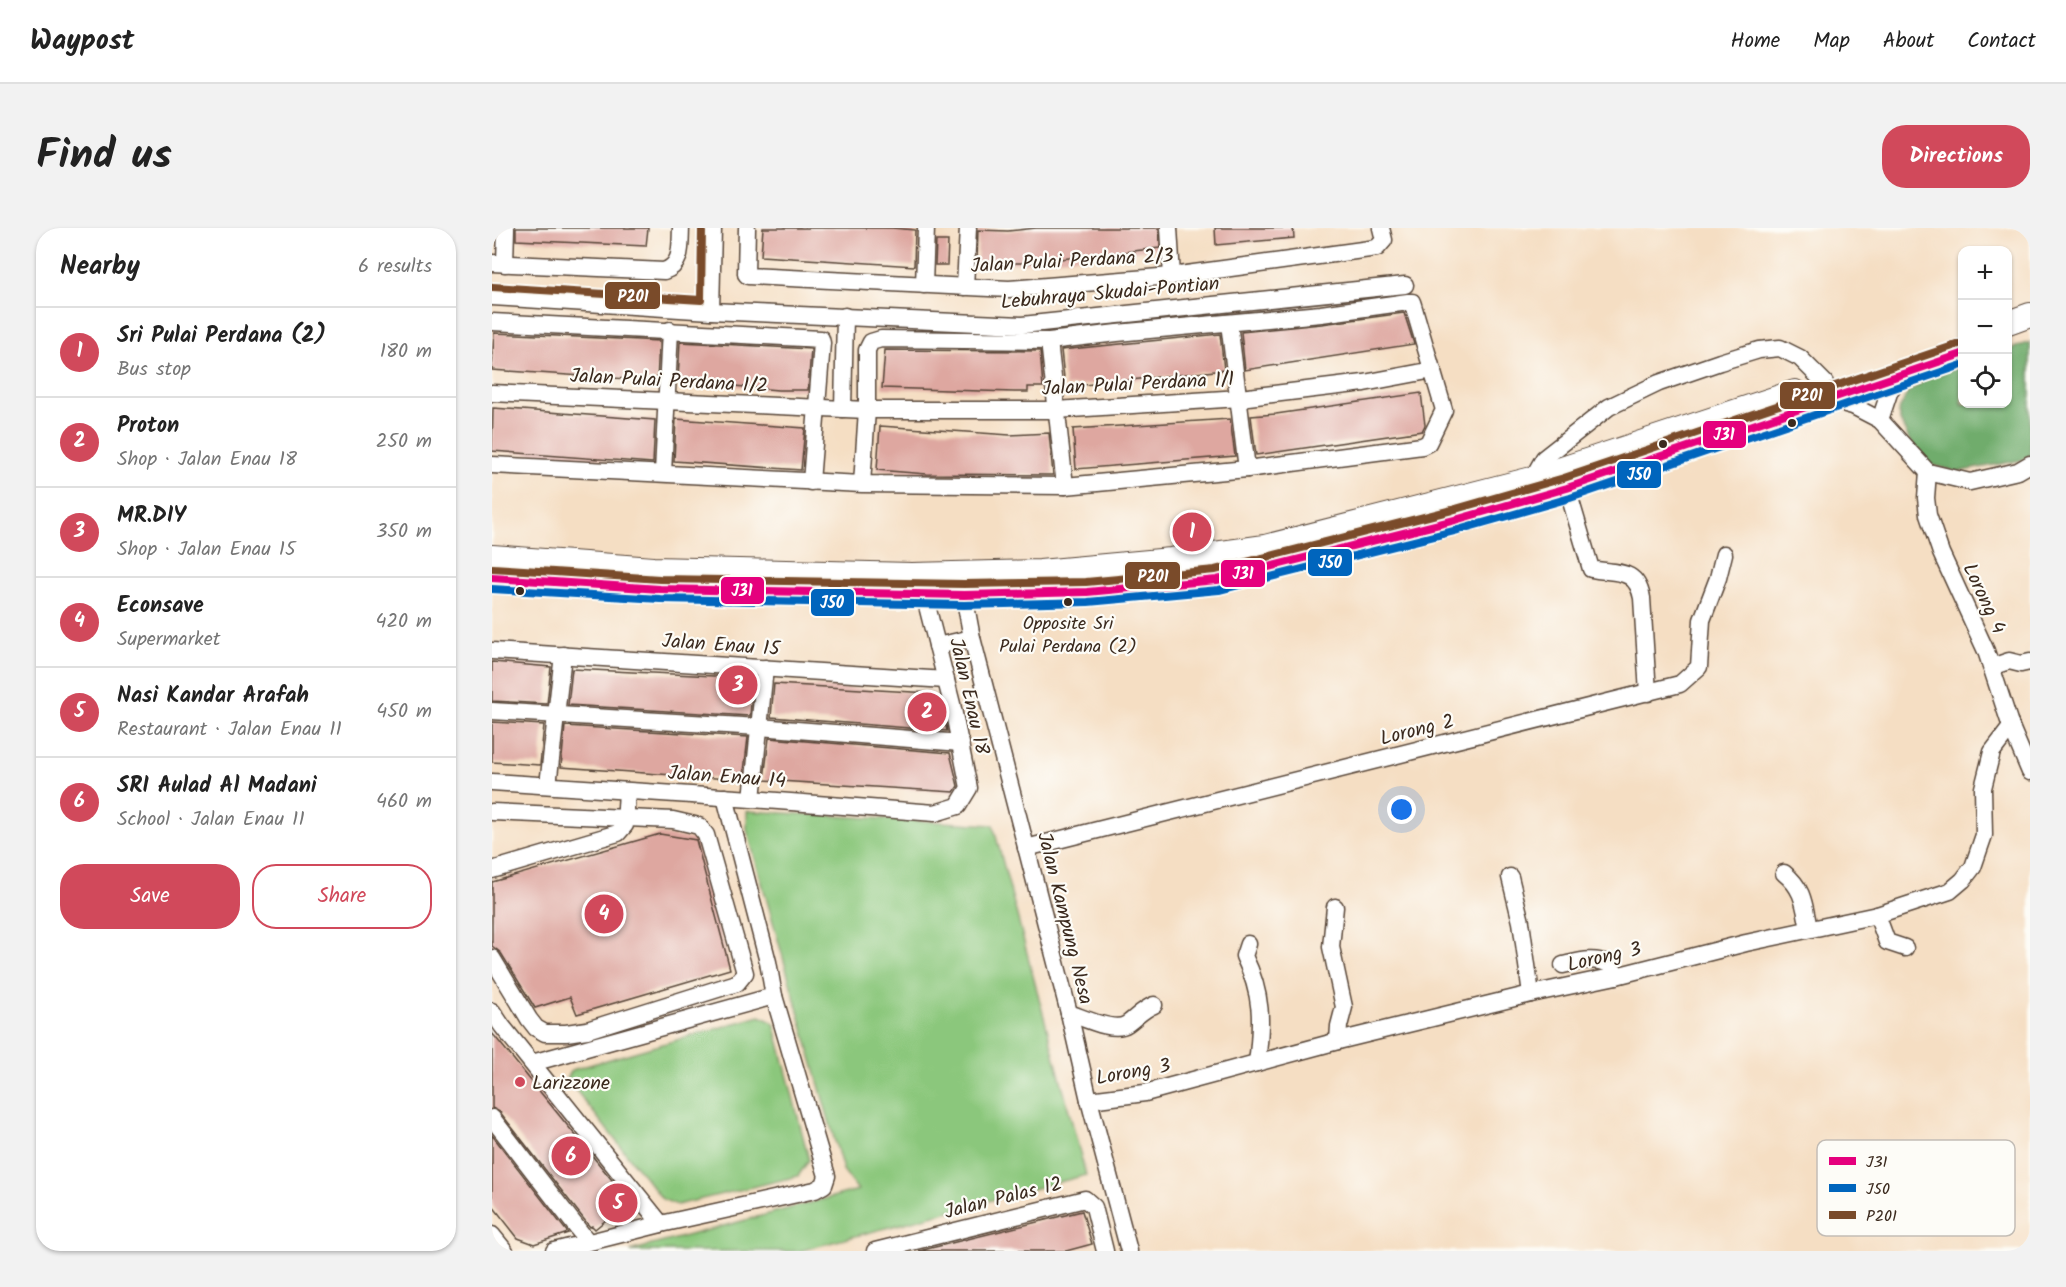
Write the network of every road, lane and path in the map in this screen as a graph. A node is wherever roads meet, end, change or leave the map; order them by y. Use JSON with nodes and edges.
{"nodes":[{"id":1,"x":506,"y":228,"type":"edge"},
{"id":2,"x":681,"y":228,"type":"edge"},
{"id":3,"x":713,"y":228,"type":"edge"},
{"id":4,"x":747,"y":228,"type":"edge"},
{"id":5,"x":926,"y":228,"type":"edge"},
{"id":6,"x":968,"y":228,"type":"edge"},
{"id":7,"x":1169,"y":228,"type":"edge"},
{"id":8,"x":1381,"y":228,"type":"edge"},
{"id":9,"x":499,"y":264,"type":"edge"},
{"id":10,"x":1172,"y":276,"type":"junction"},
{"id":11,"x":924,"y":285,"type":"junction"},
{"id":12,"x":1405,"y":285,"type":"dead end"},
{"id":13,"x":964,"y":287,"type":"junction"},
{"id":14,"x":492,"y":297,"type":"edge"},
{"id":15,"x":711,"y":311,"type":"junction"},
{"id":16,"x":2030,"y":315,"type":"edge"},
{"id":17,"x":845,"y":316,"type":"junction"},
{"id":18,"x":2012,"y":321,"type":"edge"},
{"id":19,"x":492,"y":322,"type":"edge"},
{"id":20,"x":1229,"y":323,"type":"junction"},
{"id":21,"x":670,"y":330,"type":"junction"},
{"id":22,"x":2030,"y":332,"type":"edge"},
{"id":23,"x":2012,"y":337,"type":"edge"},
{"id":24,"x":1958,"y":339,"type":"edge"},
{"id":25,"x":1049,"y":341,"type":"junction"},
{"id":26,"x":1958,"y":355,"type":"edge"},
{"id":27,"x":1433,"y":370,"type":"junction"},
{"id":28,"x":1905,"y":373,"type":"junction"},
{"id":29,"x":1826,"y":391,"type":"junction"},
{"id":30,"x":492,"y":393,"type":"edge"},
{"id":31,"x":1240,"y":398,"type":"junction"},
{"id":32,"x":667,"y":401,"type":"junction"},
{"id":33,"x":817,"y":407,"type":"junction"},
{"id":34,"x":843,"y":408,"type":"junction"},
{"id":35,"x":867,"y":410,"type":"junction"},
{"id":36,"x":1056,"y":410,"type":"junction"},
{"id":37,"x":1880,"y":420,"type":"junction"},
{"id":38,"x":2030,"y":464,"type":"edge"},
{"id":39,"x":492,"y":465,"type":"edge"},
{"id":40,"x":1247,"y":468,"type":"junction"},
{"id":41,"x":1928,"y":472,"type":"junction"},
{"id":42,"x":663,"y":473,"type":"junction"},
{"id":43,"x":1532,"y":479,"type":"junction"},
{"id":44,"x":811,"y":482,"type":"junction"},
{"id":45,"x":862,"y":484,"type":"junction"},
{"id":46,"x":1065,"y":486,"type":"junction"},
{"id":47,"x":1567,"y":488,"type":"junction"},
{"id":48,"x":1724,"y":554,"type":"dead end"},
{"id":49,"x":492,"y":557,"type":"edge"},
{"id":50,"x":492,"y":578,"type":"edge"},
{"id":51,"x":924,"y":594,"type":"junction"},
{"id":52,"x":964,"y":595,"type":"junction"},
{"id":53,"x":972,"y":638,"type":"junction"},
{"id":54,"x":937,"y":646,"type":"junction"},
{"id":55,"x":492,"y":651,"type":"edge"},
{"id":56,"x":563,"y":656,"type":"junction"},
{"id":57,"x":2030,"y":662,"type":"edge"},
{"id":58,"x":1991,"y":667,"type":"junction"},
{"id":59,"x":765,"y":668,"type":"junction"},
{"id":60,"x":946,"y":680,"type":"junction"},
{"id":61,"x":1648,"y":693,"type":"junction"},
{"id":62,"x":492,"y":711,"type":"edge"},
{"id":63,"x":556,"y":716,"type":"junction"},
{"id":64,"x":759,"y":727,"type":"junction"},
{"id":65,"x":2011,"y":727,"type":"junction"},
{"id":66,"x":961,"y":743,"type":"junction"},
{"id":67,"x":2030,"y":772,"type":"edge"},
{"id":68,"x":492,"y":782,"type":"edge"},
{"id":69,"x":548,"y":785,"type":"junction"},
{"id":70,"x":627,"y":791,"type":"junction"},
{"id":71,"x":725,"y":797,"type":"junction"},
{"id":72,"x":752,"y":799,"type":"junction"},
{"id":73,"x":958,"y":806,"type":"joint"},
{"id":74,"x":492,"y":812,"type":"edge"},
{"id":75,"x":626,"y":818,"type":"junction"},
{"id":76,"x":1026,"y":848,"type":"junction"},
{"id":77,"x":492,"y":870,"type":"edge"},
{"id":78,"x":1784,"y":873,"type":"dead end"},
{"id":79,"x":1510,"y":878,"type":"dead end"},
{"id":80,"x":1335,"y":907,"type":"dead end"},
{"id":81,"x":1876,"y":915,"type":"junction"},
{"id":82,"x":1809,"y":929,"type":"junction"},
{"id":83,"x":1248,"y":944,"type":"dead end"},
{"id":84,"x":1905,"y":948,"type":"dead end"},
{"id":85,"x":492,"y":958,"type":"edge"},
{"id":86,"x":768,"y":962,"type":"junction"},
{"id":87,"x":1563,"y":965,"type":"dead end"},
{"id":88,"x":746,"y":973,"type":"junction"},
{"id":89,"x":1616,"y":976,"type":"junction"},
{"id":90,"x":1532,"y":994,"type":"junction"},
{"id":91,"x":774,"y":996,"type":"junction"},
{"id":92,"x":1154,"y":1005,"type":"dead end"},
{"id":93,"x":492,"y":1011,"type":"edge"},
{"id":94,"x":1069,"y":1013,"type":"junction"},
{"id":95,"x":497,"y":1030,"type":"edge"},
{"id":96,"x":1338,"y":1041,"type":"junction"},
{"id":97,"x":532,"y":1063,"type":"junction"},
{"id":98,"x":1257,"y":1063,"type":"junction"},
{"id":99,"x":1089,"y":1100,"type":"junction"},
{"id":100,"x":492,"y":1119,"type":"edge"},
{"id":101,"x":661,"y":1224,"type":"junction"},
{"id":102,"x":492,"y":1235,"type":"edge"},
{"id":103,"x":588,"y":1242,"type":"junction"},
{"id":104,"x":505,"y":1251,"type":"edge"},
{"id":105,"x":554,"y":1251,"type":"edge"},
{"id":106,"x":875,"y":1251,"type":"edge"},
{"id":107,"x":1105,"y":1251,"type":"edge"},
{"id":108,"x":1130,"y":1251,"type":"edge"}],
"edges":[{"from":1,"to":9,"type":"street"},
{"from":2,"to":9,"type":"street"},
{"from":3,"to":15,"type":"street"},
{"from":4,"to":11,"type":"street","name":"Jalan Pulai Perdana 2/3"},
{"from":5,"to":11,"type":"street"},
{"from":6,"to":13,"type":"street"},
{"from":7,"to":10,"type":"street"},
{"from":8,"to":10,"type":"street","name":"Jalan Pulai Perdana 2/3"},
{"from":10,"to":13,"type":"street","name":"Jalan Pulai Perdana 2/3"},
{"from":11,"to":13,"type":"street","name":"Jalan Pulai Perdana 2/3"},
{"from":12,"to":17,"type":"street","name":"Lebuhraya Skudai-Pontian"},
{"from":14,"to":15,"type":"street","name":"Lebuhraya Skudai-Pontian"},
{"from":15,"to":17,"type":"street","name":"Lebuhraya Skudai-Pontian"},
{"from":16,"to":18,"type":"highway"},
{"from":17,"to":34,"type":"street"},
{"from":19,"to":21,"type":"street"},
{"from":20,"to":25,"type":"street"},
{"from":20,"to":27,"type":"street"},
{"from":20,"to":31,"type":"street"},
{"from":21,"to":32,"type":"street"},
{"from":21,"to":33,"type":"street"},
{"from":22,"to":23,"type":"highway"},
{"from":24,"to":29,"type":"highway"},
{"from":25,"to":35,"type":"street"},
{"from":25,"to":36,"type":"street"},
{"from":26,"to":28,"type":"highway"},
{"from":27,"to":31,"type":"street","name":"Jalan Pulai Perdana 1/1"},
{"from":27,"to":40,"type":"street"},
{"from":28,"to":29,"type":"highway"},
{"from":28,"to":37,"type":"street"},
{"from":29,"to":37,"type":"street"},
{"from":29,"to":43,"type":"highway"},
{"from":29,"to":43,"type":"street"},
{"from":29,"to":47,"type":"highway"},
{"from":30,"to":32,"type":"street","name":"Jalan Pulai Perdana 1/2"},
{"from":31,"to":36,"type":"street","name":"Jalan Pulai Perdana 1/1"},
{"from":31,"to":40,"type":"street"},
{"from":32,"to":33,"type":"street","name":"Jalan Pulai Perdana 1/2"},
{"from":32,"to":42,"type":"street"},
{"from":33,"to":34,"type":"street","name":"Jalan Pulai Perdana 1/2"},
{"from":33,"to":44,"type":"street"},
{"from":34,"to":35,"type":"street","name":"Jalan Pulai Perdana 1/1"},
{"from":35,"to":36,"type":"street","name":"Jalan Pulai Perdana 1/1"},
{"from":35,"to":45,"type":"street"},
{"from":36,"to":46,"type":"street"},
{"from":37,"to":41,"type":"street"},
{"from":38,"to":41,"type":"street"},
{"from":39,"to":42,"type":"street"},
{"from":40,"to":46,"type":"street"},
{"from":41,"to":58,"type":"street","name":"Lorong 4"},
{"from":42,"to":44,"type":"street"},
{"from":43,"to":49,"type":"highway"},
{"from":44,"to":45,"type":"street"},
{"from":45,"to":46,"type":"street"},
{"from":47,"to":52,"type":"highway"},
{"from":47,"to":61,"type":"street"},
{"from":48,"to":61,"type":"street","name":"Lorong 2"},
{"from":50,"to":51,"type":"highway"},
{"from":51,"to":52,"type":"highway"},
{"from":51,"to":54,"type":"street","name":"Jalan Enau 18"},
{"from":52,"to":53,"type":"street","name":"Jalan Kampung Nesa"},
{"from":53,"to":54,"type":"street"},
{"from":53,"to":76,"type":"street","name":"Jalan Kampung Nesa"},
{"from":54,"to":60,"type":"street","name":"Jalan Enau 18"},
{"from":55,"to":56,"type":"street","name":"Jalan Enau 15"},
{"from":56,"to":59,"type":"street","name":"Jalan Enau 15"},
{"from":56,"to":63,"type":"street"},
{"from":57,"to":58,"type":"street"},
{"from":58,"to":65,"type":"street","name":"Lorong 4"},
{"from":59,"to":60,"type":"street","name":"Jalan Enau 15"},
{"from":59,"to":64,"type":"street"},
{"from":60,"to":66,"type":"street","name":"Jalan Enau 18"},
{"from":61,"to":76,"type":"street","name":"Lorong 2"},
{"from":62,"to":63,"type":"street"},
{"from":63,"to":64,"type":"street"},
{"from":63,"to":69,"type":"street"},
{"from":64,"to":66,"type":"street"},
{"from":64,"to":72,"type":"street"},
{"from":65,"to":67,"type":"street","name":"Lorong 4"},
{"from":65,"to":81,"type":"street","name":"Lorong 3"},
{"from":66,"to":73,"type":"street","name":"Jalan Enau 18"},
{"from":68,"to":69,"type":"street","name":"Jalan Enau 14"},
{"from":69,"to":70,"type":"street","name":"Jalan Enau 14"},
{"from":70,"to":71,"type":"street","name":"Jalan Enau 14"},
{"from":70,"to":75,"type":"street"},
{"from":71,"to":72,"type":"street","name":"Jalan Enau 14"},
{"from":71,"to":86,"type":"street"},
{"from":72,"to":73,"type":"street","name":"Jalan Enau 14"},
{"from":74,"to":75,"type":"street"},
{"from":75,"to":77,"type":"street"},
{"from":75,"to":88,"type":"street"},
{"from":76,"to":94,"type":"street","name":"Jalan Kampung Nesa"},
{"from":78,"to":82,"type":"street"},
{"from":79,"to":90,"type":"street"},
{"from":80,"to":96,"type":"street"},
{"from":81,"to":82,"type":"street","name":"Lorong 3"},
{"from":81,"to":84,"type":"street"},
{"from":82,"to":89,"type":"street","name":"Lorong 3"},
{"from":83,"to":98,"type":"street"},
{"from":85,"to":88,"type":"street"},
{"from":86,"to":88,"type":"street"},
{"from":86,"to":91,"type":"street"},
{"from":87,"to":89,"type":"street"},
{"from":89,"to":90,"type":"street","name":"Lorong 3"},
{"from":90,"to":96,"type":"street","name":"Lorong 3"},
{"from":91,"to":97,"type":"street"},
{"from":91,"to":101,"type":"street"},
{"from":92,"to":94,"type":"street"},
{"from":93,"to":95,"type":"street"},
{"from":94,"to":99,"type":"street","name":"Jalan Kampung Nesa"},
{"from":95,"to":97,"type":"street"},
{"from":96,"to":98,"type":"street","name":"Lorong 3"},
{"from":97,"to":101,"type":"street"},
{"from":98,"to":99,"type":"street","name":"Lorong 3"},
{"from":99,"to":108,"type":"street","name":"Jalan Kampung Nesa"},
{"from":100,"to":103,"type":"street"},
{"from":101,"to":103,"type":"street"},
{"from":102,"to":104,"type":"street"},
{"from":103,"to":105,"type":"street"},
{"from":106,"to":107,"type":"street","name":"Jalan Palas 12"}]}
